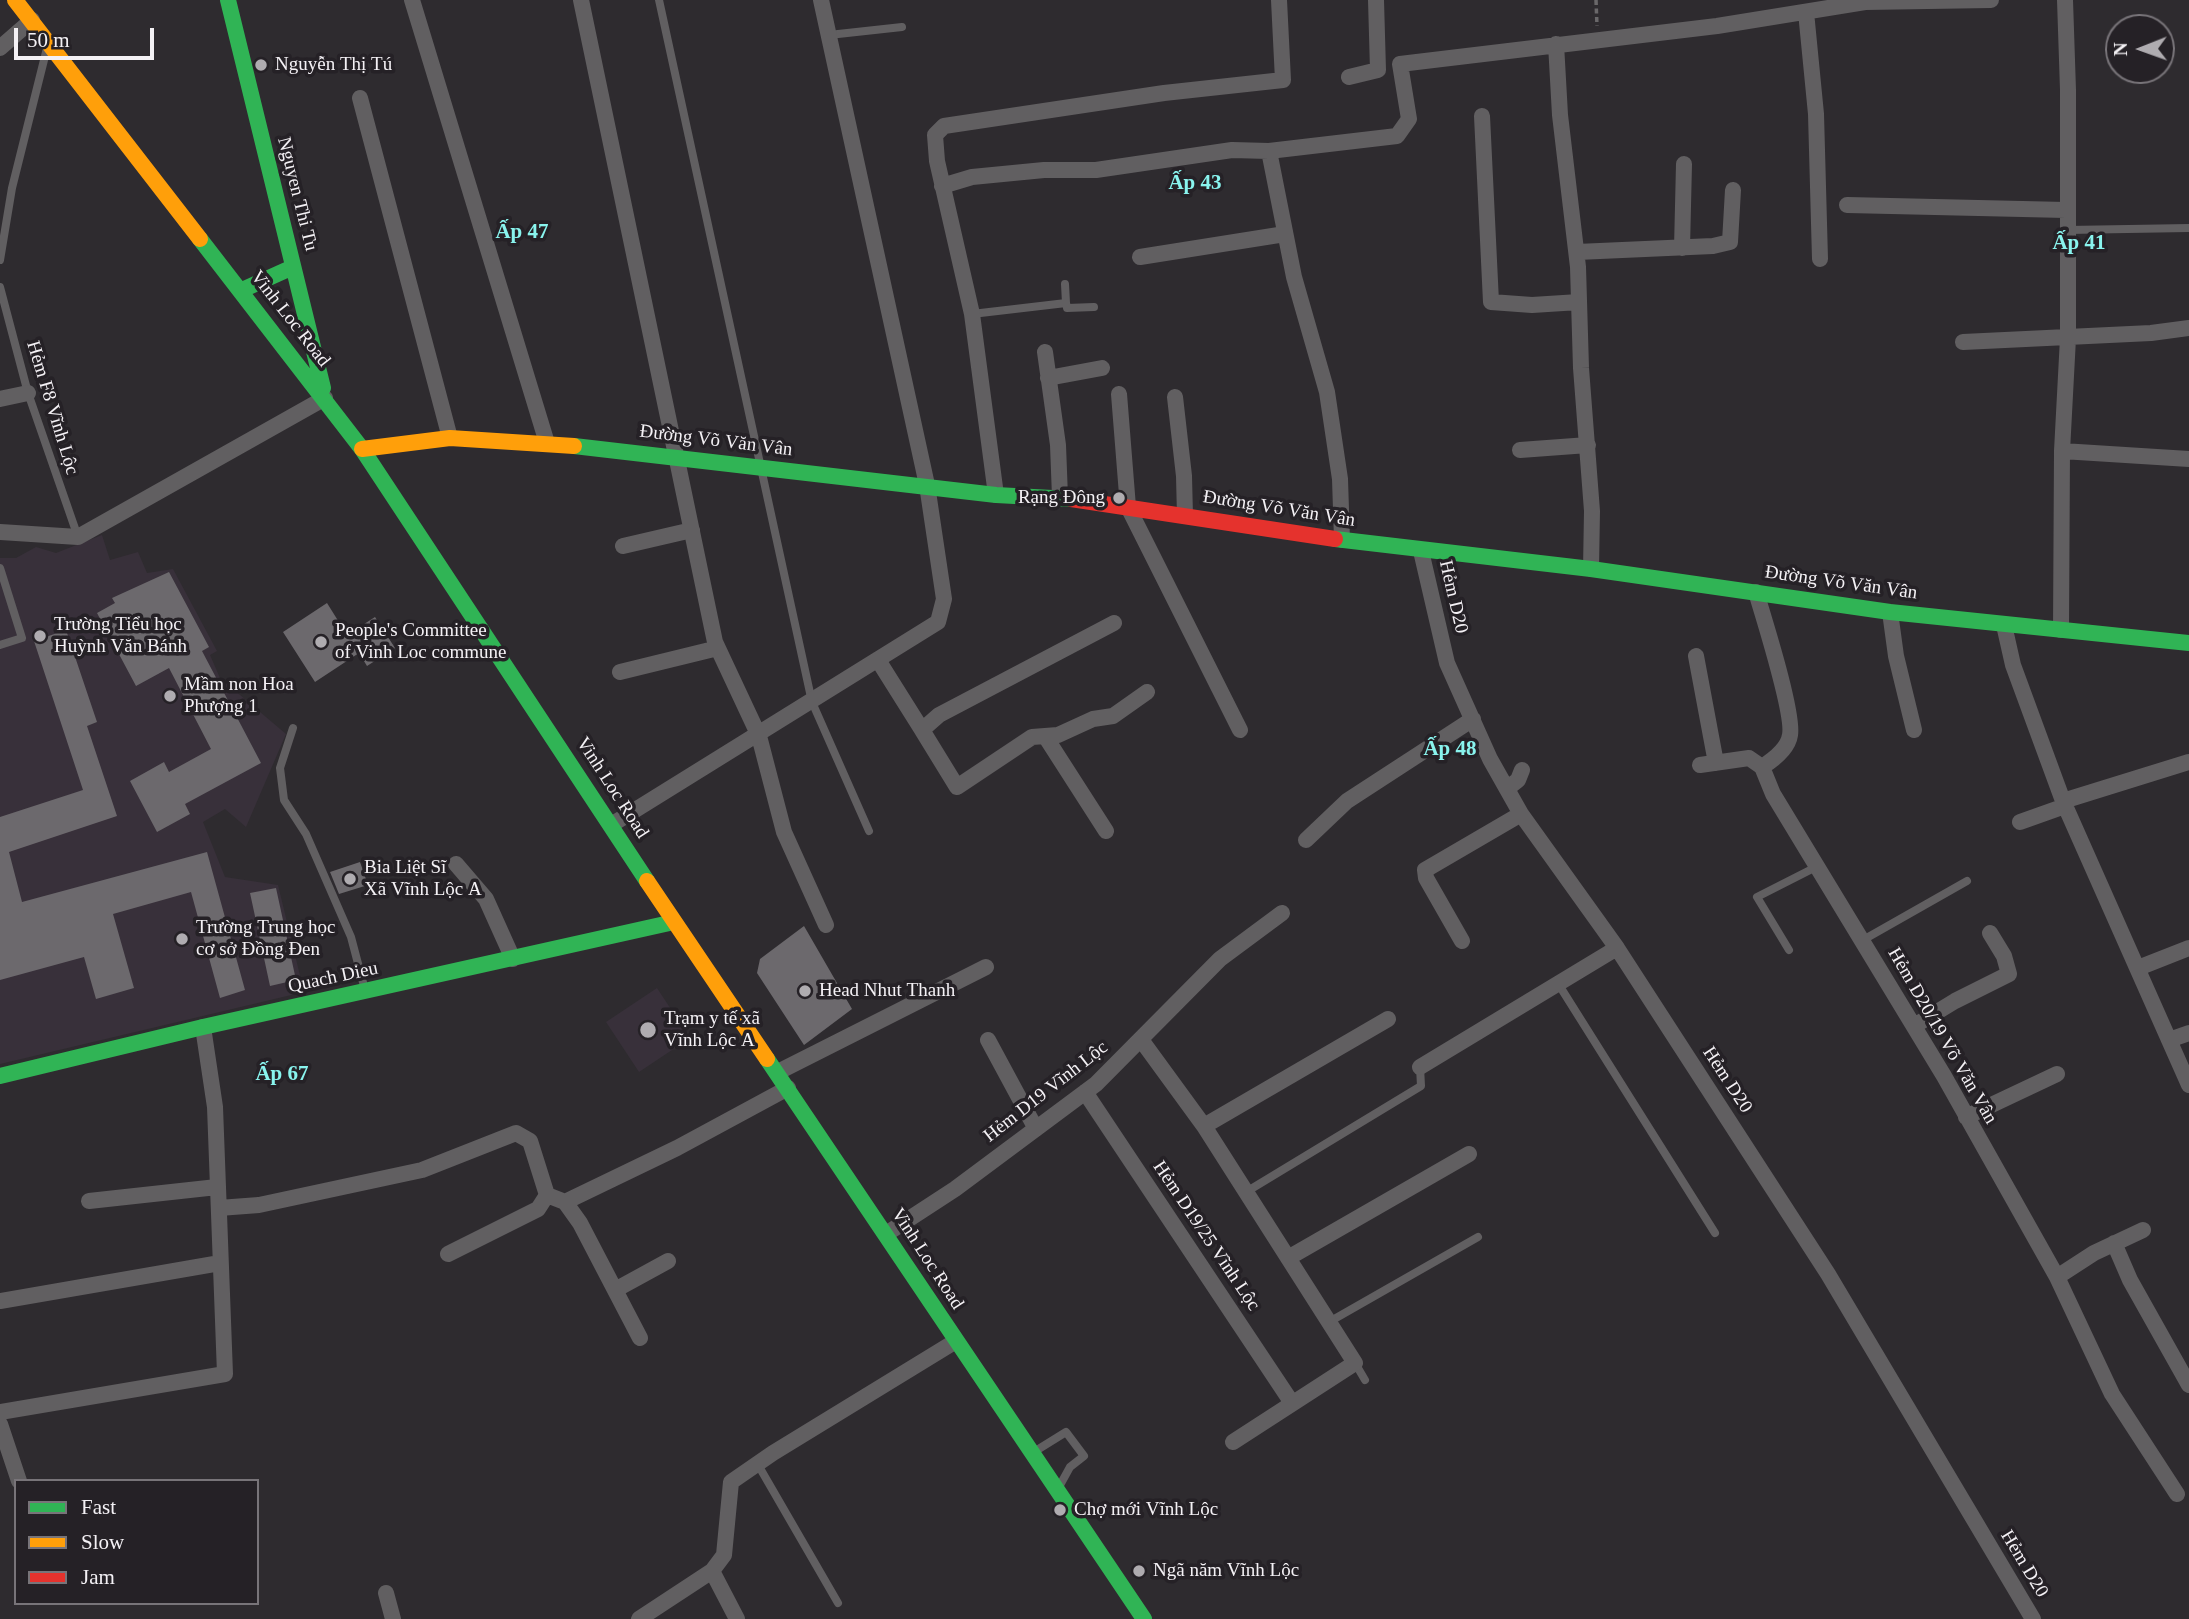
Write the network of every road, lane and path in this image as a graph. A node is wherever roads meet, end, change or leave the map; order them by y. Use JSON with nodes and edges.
{"nodes":[{"id":1,"x":15,"y":0,"type":"edge"},
{"id":2,"x":228,"y":0,"type":"edge"},
{"id":3,"x":412,"y":0,"type":"edge"},
{"id":4,"x":581,"y":0,"type":"edge"},
{"id":5,"x":659,"y":0,"type":"edge"},
{"id":6,"x":821,"y":0,"type":"edge"},
{"id":7,"x":1279,"y":0,"type":"edge"},
{"id":8,"x":1376,"y":0,"type":"edge"},
{"id":9,"x":1596,"y":0,"type":"edge"},
{"id":10,"x":1991,"y":0,"type":"edge"},
{"id":11,"x":2065,"y":0,"type":"edge"},
{"id":12,"x":1801,"y":8,"type":"edge"},
{"id":13,"x":32,"y":20,"type":"junction"},
{"id":14,"x":902,"y":27,"type":"dead end"},
{"id":15,"x":829,"y":35,"type":"junction"},
{"id":16,"x":1598,"y":40,"type":"junction"},
{"id":17,"x":48,"y":42,"type":"junction"},
{"id":18,"x":1556,"y":44,"type":"junction"},
{"id":19,"x":0,"y":48,"type":"edge"},
{"id":20,"x":1349,"y":76,"type":"dead end"},
{"id":21,"x":360,"y":98,"type":"dead end"},
{"id":22,"x":1482,"y":116,"type":"dead end"},
{"id":23,"x":1269,"y":151,"type":"junction"},
{"id":24,"x":1684,"y":164,"type":"dead end"},
{"id":25,"x":943,"y":186,"type":"junction"},
{"id":26,"x":1733,"y":190,"type":"dead end"},
{"id":27,"x":1847,"y":205,"type":"dead end"},
{"id":28,"x":2066,"y":210,"type":"junction"},
{"id":29,"x":2189,"y":228,"type":"edge"},
{"id":30,"x":2067,"y":230,"type":"junction"},
{"id":31,"x":1285,"y":234,"type":"junction"},
{"id":32,"x":1682,"y":248,"type":"junction"},
{"id":33,"x":1577,"y":251,"type":"junction"},
{"id":34,"x":1140,"y":257,"type":"dead end"},
{"id":35,"x":1820,"y":258,"type":"dead end"},
{"id":36,"x":0,"y":260,"type":"edge"},
{"id":37,"x":293,"y":267,"type":"junction"},
{"id":38,"x":1065,"y":284,"type":"dead end"},
{"id":39,"x":0,"y":287,"type":"edge"},
{"id":40,"x":242,"y":290,"type":"junction"},
{"id":41,"x":1579,"y":302,"type":"junction"},
{"id":42,"x":1066,"y":303,"type":"junction"},
{"id":43,"x":1094,"y":307,"type":"dead end"},
{"id":44,"x":972,"y":314,"type":"junction"},
{"id":45,"x":2189,"y":328,"type":"edge"},
{"id":46,"x":2068,"y":338,"type":"junction"},
{"id":47,"x":1963,"y":342,"type":"dead end"},
{"id":48,"x":1045,"y":352,"type":"dead end"},
{"id":49,"x":1102,"y":368,"type":"dead end"},
{"id":50,"x":1048,"y":378,"type":"junction"},
{"id":51,"x":28,"y":393,"type":"junction"},
{"id":52,"x":1119,"y":394,"type":"dead end"},
{"id":53,"x":1175,"y":397,"type":"dead end"},
{"id":54,"x":326,"y":398,"type":"junction"},
{"id":55,"x":0,"y":399,"type":"edge"},
{"id":56,"x":450,"y":438,"type":"junction"},
{"id":57,"x":547,"y":443,"type":"junction"},
{"id":58,"x":1588,"y":445,"type":"junction"},
{"id":59,"x":362,"y":449,"type":"junction"},
{"id":60,"x":1520,"y":450,"type":"dead end"},
{"id":61,"x":2062,"y":451,"type":"junction"},
{"id":62,"x":2189,"y":458,"type":"edge"},
{"id":63,"x":679,"y":459,"type":"junction"},
{"id":64,"x":761,"y":468,"type":"junction"},
{"id":65,"x":927,"y":485,"type":"junction"},
{"id":66,"x":996,"y":495,"type":"junction"},
{"id":67,"x":1060,"y":497,"type":"junction"},
{"id":68,"x":1128,"y":508,"type":"junction"},
{"id":69,"x":1185,"y":516,"type":"junction"},
{"id":70,"x":692,"y":530,"type":"junction"},
{"id":71,"x":0,"y":532,"type":"edge"},
{"id":72,"x":78,"y":537,"type":"junction"},
{"id":73,"x":1342,"y":540,"type":"junction"},
{"id":74,"x":623,"y":545,"type":"dead end"},
{"id":75,"x":1420,"y":551,"type":"junction"},
{"id":76,"x":0,"y":568,"type":"edge"},
{"id":77,"x":1591,"y":569,"type":"junction"},
{"id":78,"x":1756,"y":592,"type":"junction"},
{"id":79,"x":1890,"y":612,"type":"junction"},
{"id":80,"x":1114,"y":623,"type":"dead end"},
{"id":81,"x":2004,"y":625,"type":"junction"},
{"id":82,"x":2061,"y":630,"type":"junction"},
{"id":83,"x":2189,"y":643,"type":"edge"},
{"id":84,"x":0,"y":645,"type":"edge"},
{"id":85,"x":718,"y":648,"type":"junction"},
{"id":86,"x":1696,"y":656,"type":"dead end"},
{"id":87,"x":878,"y":660,"type":"junction"},
{"id":88,"x":620,"y":672,"type":"dead end"},
{"id":89,"x":1147,"y":692,"type":"dead end"},
{"id":90,"x":812,"y":702,"type":"junction"},
{"id":91,"x":1473,"y":719,"type":"junction"},
{"id":92,"x":293,"y":728,"type":"dead end"},
{"id":93,"x":922,"y":730,"type":"junction"},
{"id":94,"x":1240,"y":730,"type":"dead end"},
{"id":95,"x":1914,"y":730,"type":"dead end"},
{"id":96,"x":759,"y":736,"type":"junction"},
{"id":97,"x":1045,"y":736,"type":"junction"},
{"id":98,"x":2189,"y":762,"type":"edge"},
{"id":99,"x":1762,"y":767,"type":"junction"},
{"id":100,"x":2064,"y":804,"type":"junction"},
{"id":101,"x":1521,"y":814,"type":"junction"},
{"id":102,"x":2020,"y":822,"type":"dead end"},
{"id":103,"x":611,"y":825,"type":"junction"},
{"id":104,"x":869,"y":831,"type":"dead end"},
{"id":105,"x":1106,"y":831,"type":"dead end"},
{"id":106,"x":1306,"y":840,"type":"dead end"},
{"id":107,"x":456,"y":864,"type":"dead end"},
{"id":108,"x":1818,"y":866,"type":"junction"},
{"id":109,"x":1967,"y":881,"type":"dead end"},
{"id":110,"x":1282,"y":913,"type":"dead end"},
{"id":111,"x":674,"y":922,"type":"junction"},
{"id":112,"x":826,"y":925,"type":"dead end"},
{"id":113,"x":1990,"y":933,"type":"dead end"},
{"id":114,"x":1863,"y":940,"type":"junction"},
{"id":115,"x":1462,"y":941,"type":"dead end"},
{"id":116,"x":1616,"y":948,"type":"junction"},
{"id":117,"x":2189,"y":948,"type":"edge"},
{"id":118,"x":1789,"y":950,"type":"dead end"},
{"id":119,"x":513,"y":959,"type":"junction"},
{"id":120,"x":986,"y":967,"type":"dead end"},
{"id":121,"x":2138,"y":968,"type":"junction"},
{"id":122,"x":1559,"y":985,"type":"junction"},
{"id":123,"x":366,"y":993,"type":"junction"},
{"id":124,"x":1388,"y":1018,"type":"dead end"},
{"id":125,"x":1914,"y":1026,"type":"junction"},
{"id":126,"x":203,"y":1027,"type":"junction"},
{"id":127,"x":2189,"y":1033,"type":"edge"},
{"id":128,"x":2169,"y":1040,"type":"junction"},
{"id":129,"x":988,"y":1041,"type":"dead end"},
{"id":130,"x":1142,"y":1041,"type":"junction"},
{"id":131,"x":1420,"y":1067,"type":"joint"},
{"id":132,"x":778,"y":1072,"type":"junction"},
{"id":133,"x":2057,"y":1074,"type":"dead end"},
{"id":134,"x":0,"y":1076,"type":"edge"},
{"id":135,"x":2189,"y":1085,"type":"edge"},
{"id":136,"x":788,"y":1088,"type":"junction"},
{"id":137,"x":1084,"y":1092,"type":"junction"},
{"id":138,"x":1966,"y":1118,"type":"junction"},
{"id":139,"x":1204,"y":1126,"type":"junction"},
{"id":140,"x":1036,"y":1129,"type":"junction"},
{"id":141,"x":1469,"y":1154,"type":"dead end"},
{"id":142,"x":217,"y":1187,"type":"junction"},
{"id":143,"x":1246,"y":1192,"type":"junction"},
{"id":144,"x":547,"y":1195,"type":"junction"},
{"id":145,"x":89,"y":1201,"type":"dead end"},
{"id":146,"x":565,"y":1202,"type":"junction"},
{"id":147,"x":219,"y":1208,"type":"junction"},
{"id":148,"x":2143,"y":1230,"type":"dead end"},
{"id":149,"x":1714,"y":1233,"type":"dead end"},
{"id":150,"x":886,"y":1234,"type":"junction"},
{"id":151,"x":1478,"y":1237,"type":"dead end"},
{"id":152,"x":2114,"y":1243,"type":"junction"},
{"id":153,"x":447,"y":1255,"type":"dead end"},
{"id":154,"x":1289,"y":1258,"type":"junction"},
{"id":155,"x":668,"y":1261,"type":"dead end"},
{"id":156,"x":220,"y":1263,"type":"junction"},
{"id":157,"x":2057,"y":1277,"type":"junction"},
{"id":158,"x":615,"y":1290,"type":"junction"},
{"id":159,"x":0,"y":1301,"type":"edge"},
{"id":160,"x":1329,"y":1322,"type":"junction"},
{"id":161,"x":640,"y":1339,"type":"dead end"},
{"id":162,"x":957,"y":1341,"type":"junction"},
{"id":163,"x":1355,"y":1363,"type":"junction"},
{"id":164,"x":1364,"y":1380,"type":"dead end"},
{"id":165,"x":2189,"y":1385,"type":"edge"},
{"id":166,"x":1292,"y":1403,"type":"junction"},
{"id":167,"x":0,"y":1412,"type":"edge"},
{"id":168,"x":0,"y":1424,"type":"edge"},
{"id":169,"x":1233,"y":1442,"type":"dead end"},
{"id":170,"x":1034,"y":1452,"type":"junction"},
{"id":171,"x":757,"y":1463,"type":"junction"},
{"id":172,"x":18,"y":1479,"type":"edge"},
{"id":173,"x":1058,"y":1489,"type":"junction"},
{"id":174,"x":2177,"y":1494,"type":"dead end"},
{"id":175,"x":712,"y":1571,"type":"junction"},
{"id":176,"x":386,"y":1592,"type":"dead end"},
{"id":177,"x":838,"y":1603,"type":"dead end"},
{"id":178,"x":660,"y":1604,"type":"junction"},
{"id":179,"x":393,"y":1619,"type":"edge"},
{"id":180,"x":639,"y":1619,"type":"edge"},
{"id":181,"x":668,"y":1619,"type":"edge"},
{"id":182,"x":737,"y":1619,"type":"edge"},
{"id":183,"x":1144,"y":1619,"type":"edge"},
{"id":184,"x":2033,"y":1619,"type":"edge"}],
"edges":[{"from":1,"to":13,"type":"main road","name":"Vinh Loc Road"},
{"from":2,"to":37,"type":"main road","name":"Nguyen Thi Tu"},
{"from":3,"to":57,"type":"street"},
{"from":4,"to":63,"type":"street"},
{"from":5,"to":64,"type":"lane"},
{"from":6,"to":15,"type":"street"},
{"from":7,"to":25,"type":"street"},
{"from":8,"to":20,"type":"street"},
{"from":9,"to":16,"type":"path"},
{"from":10,"to":12,"type":"street"},
{"from":11,"to":28,"type":"street"},
{"from":12,"to":16,"type":"street"},
{"from":12,"to":35,"type":"street"},
{"from":13,"to":17,"type":"main road","name":"Vinh Loc Road"},
{"from":13,"to":19,"type":"street"},
{"from":14,"to":15,"type":"lane"},
{"from":15,"to":65,"type":"street"},
{"from":16,"to":18,"type":"street"},
{"from":17,"to":36,"type":"lane"},
{"from":17,"to":40,"type":"main road","name":"Vinh Loc Road"},
{"from":18,"to":23,"type":"street"},
{"from":18,"to":33,"type":"street"},
{"from":21,"to":56,"type":"street"},
{"from":22,"to":41,"type":"street"},
{"from":23,"to":25,"type":"street"},
{"from":23,"to":31,"type":"street"},
{"from":24,"to":32,"type":"street"},
{"from":25,"to":44,"type":"street"},
{"from":26,"to":32,"type":"street"},
{"from":27,"to":28,"type":"street"},
{"from":28,"to":30,"type":"street"},
{"from":29,"to":30,"type":"lane"},
{"from":30,"to":46,"type":"street"},
{"from":31,"to":34,"type":"street"},
{"from":31,"to":73,"type":"street"},
{"from":32,"to":33,"type":"street"},
{"from":33,"to":41,"type":"street"},
{"from":37,"to":40,"type":"main road"},
{"from":37,"to":54,"type":"main road","name":"Nguyen Thi Tu"},
{"from":38,"to":42,"type":"lane"},
{"from":39,"to":51,"type":"lane","name":"Hẻm F8 Vĩnh Lộc"},
{"from":40,"to":54,"type":"main road","name":"Vinh Loc Road"},
{"from":41,"to":58,"type":"street"},
{"from":42,"to":43,"type":"lane"},
{"from":42,"to":44,"type":"lane"},
{"from":44,"to":66,"type":"street"},
{"from":45,"to":46,"type":"street"},
{"from":46,"to":47,"type":"street"},
{"from":46,"to":61,"type":"street"},
{"from":48,"to":50,"type":"street"},
{"from":49,"to":50,"type":"street"},
{"from":50,"to":67,"type":"street"},
{"from":51,"to":55,"type":"street"},
{"from":51,"to":72,"type":"lane","name":"Hẻm F8 Vĩnh Lộc"},
{"from":52,"to":68,"type":"street"},
{"from":53,"to":69,"type":"street"},
{"from":54,"to":59,"type":"main road","name":"Vinh Loc Road"},
{"from":54,"to":72,"type":"street"},
{"from":56,"to":57,"type":"main road","name":"Đường Võ Văn Vân"},
{"from":56,"to":59,"type":"main road","name":"Đường Võ Văn Vân"},
{"from":57,"to":63,"type":"main road","name":"Đường Võ Văn Vân"},
{"from":58,"to":60,"type":"street"},
{"from":58,"to":77,"type":"street"},
{"from":59,"to":103,"type":"main road","name":"Vinh Loc Road"},
{"from":61,"to":62,"type":"street"},
{"from":61,"to":82,"type":"street"},
{"from":63,"to":64,"type":"main road","name":"Đường Võ Văn Vân"},
{"from":63,"to":70,"type":"street"},
{"from":64,"to":65,"type":"main road","name":"Đường Võ Văn Vân"},
{"from":64,"to":90,"type":"lane"},
{"from":65,"to":66,"type":"main road","name":"Đường Võ Văn Vân"},
{"from":65,"to":87,"type":"street"},
{"from":66,"to":67,"type":"main road","name":"Đường Võ Văn Vân"},
{"from":67,"to":68,"type":"main road","name":"Đường Võ Văn Vân"},
{"from":68,"to":69,"type":"main road","name":"Đường Võ Văn Vân"},
{"from":68,"to":94,"type":"street"},
{"from":69,"to":73,"type":"main road","name":"Đường Võ Văn Vân"},
{"from":70,"to":74,"type":"street"},
{"from":70,"to":85,"type":"street"},
{"from":71,"to":72,"type":"street"},
{"from":73,"to":75,"type":"main road","name":"Đường Võ Văn Vân"},
{"from":75,"to":77,"type":"main road","name":"Đường Võ Văn Vân"},
{"from":75,"to":91,"type":"street","name":"Hẻm D20"},
{"from":76,"to":84,"type":"lane"},
{"from":77,"to":78,"type":"main road","name":"Đường Võ Văn Vân"},
{"from":78,"to":79,"type":"main road","name":"Đường Võ Văn Vân"},
{"from":78,"to":99,"type":"street"},
{"from":79,"to":81,"type":"main road","name":"Đường Võ Văn Vân"},
{"from":79,"to":95,"type":"street"},
{"from":80,"to":93,"type":"street"},
{"from":81,"to":82,"type":"main road","name":"Đường Võ Văn Vân"},
{"from":81,"to":100,"type":"street"},
{"from":82,"to":83,"type":"main road","name":"Đường Võ Văn Vân"},
{"from":85,"to":88,"type":"street"},
{"from":85,"to":96,"type":"street"},
{"from":86,"to":99,"type":"street"},
{"from":87,"to":90,"type":"street"},
{"from":87,"to":93,"type":"street"},
{"from":89,"to":97,"type":"street"},
{"from":90,"to":96,"type":"street"},
{"from":90,"to":104,"type":"lane"},
{"from":91,"to":101,"type":"street","name":"Hẻm D20"},
{"from":91,"to":106,"type":"street"},
{"from":92,"to":123,"type":"lane"},
{"from":93,"to":97,"type":"street"},
{"from":96,"to":103,"type":"street"},
{"from":96,"to":112,"type":"street"},
{"from":97,"to":105,"type":"street"},
{"from":98,"to":100,"type":"street"},
{"from":99,"to":108,"type":"street","name":"Hẻm D20/19 Võ Văn Vân"},
{"from":100,"to":102,"type":"street"},
{"from":100,"to":121,"type":"street"},
{"from":101,"to":115,"type":"street"},
{"from":101,"to":116,"type":"street","name":"Hẻm D20"},
{"from":103,"to":111,"type":"main road","name":"Vinh Loc Road"},
{"from":107,"to":119,"type":"street"},
{"from":108,"to":114,"type":"street","name":"Hẻm D20/19 Võ Văn Vân"},
{"from":108,"to":118,"type":"lane"},
{"from":109,"to":114,"type":"lane"},
{"from":110,"to":130,"type":"street","name":"Hẻm D19 Vĩnh Lộc"},
{"from":111,"to":119,"type":"main road","name":"Quach Dieu"},
{"from":111,"to":132,"type":"main road","name":"Vinh Loc Road"},
{"from":113,"to":125,"type":"street"},
{"from":114,"to":125,"type":"street","name":"Hẻm D20/19 Võ Văn Vân"},
{"from":116,"to":122,"type":"street"},
{"from":116,"to":184,"type":"street","name":"Hẻm D20"},
{"from":117,"to":121,"type":"street"},
{"from":119,"to":123,"type":"main road","name":"Quach Dieu"},
{"from":120,"to":132,"type":"street"},
{"from":121,"to":128,"type":"street"},
{"from":122,"to":131,"type":"street"},
{"from":122,"to":149,"type":"lane"},
{"from":123,"to":126,"type":"main road","name":"Quach Dieu"},
{"from":124,"to":139,"type":"street"},
{"from":125,"to":138,"type":"street","name":"Hẻm D20/19 Võ Văn Vân"},
{"from":126,"to":134,"type":"main road","name":"Quach Dieu"},
{"from":126,"to":142,"type":"street"},
{"from":127,"to":128,"type":"street"},
{"from":128,"to":135,"type":"street"},
{"from":129,"to":140,"type":"street"},
{"from":130,"to":137,"type":"street","name":"Hẻm D19 Vĩnh Lộc"},
{"from":130,"to":139,"type":"street"},
{"from":131,"to":143,"type":"lane"},
{"from":132,"to":136,"type":"main road","name":"Vinh Loc Road"},
{"from":133,"to":138,"type":"street"},
{"from":136,"to":146,"type":"street"},
{"from":136,"to":150,"type":"main road","name":"Vinh Loc Road"},
{"from":137,"to":140,"type":"street","name":"Hẻm D19 Vĩnh Lộc"},
{"from":137,"to":166,"type":"street","name":"Hẻm D19/25 Vĩnh Lộc"},
{"from":138,"to":157,"type":"street","name":"Hẻm D20/19 Võ Văn Vân"},
{"from":139,"to":143,"type":"street"},
{"from":140,"to":150,"type":"street","name":"Hẻm D19 Vĩnh Lộc"},
{"from":141,"to":154,"type":"street"},
{"from":142,"to":145,"type":"street"},
{"from":142,"to":147,"type":"street"},
{"from":143,"to":154,"type":"street"},
{"from":144,"to":146,"type":"street"},
{"from":144,"to":147,"type":"street"},
{"from":144,"to":153,"type":"street"},
{"from":146,"to":158,"type":"street"},
{"from":147,"to":156,"type":"street"},
{"from":148,"to":152,"type":"street"},
{"from":150,"to":162,"type":"main road","name":"Vinh Loc Road"},
{"from":151,"to":160,"type":"lane"},
{"from":152,"to":157,"type":"street"},
{"from":152,"to":165,"type":"street"},
{"from":154,"to":160,"type":"street"},
{"from":155,"to":158,"type":"street"},
{"from":156,"to":159,"type":"street"},
{"from":156,"to":167,"type":"street"},
{"from":157,"to":174,"type":"street","name":"Hẻm D20/19 Võ Văn Vân"},
{"from":158,"to":161,"type":"street"},
{"from":160,"to":163,"type":"street"},
{"from":162,"to":170,"type":"main road","name":"Vinh Loc Road"},
{"from":162,"to":171,"type":"street"},
{"from":163,"to":164,"type":"lane"},
{"from":163,"to":166,"type":"street"},
{"from":166,"to":169,"type":"street"},
{"from":168,"to":172,"type":"street"},
{"from":170,"to":173,"type":"main road","name":"Vinh Loc Road"},
{"from":170,"to":173,"type":"lane"},
{"from":171,"to":175,"type":"street"},
{"from":171,"to":177,"type":"lane"},
{"from":173,"to":183,"type":"main road","name":"Vinh Loc Road"},
{"from":175,"to":178,"type":"street"},
{"from":175,"to":182,"type":"street"},
{"from":176,"to":179,"type":"street"},
{"from":178,"to":180,"type":"street"},
{"from":178,"to":181,"type":"street"}]}
